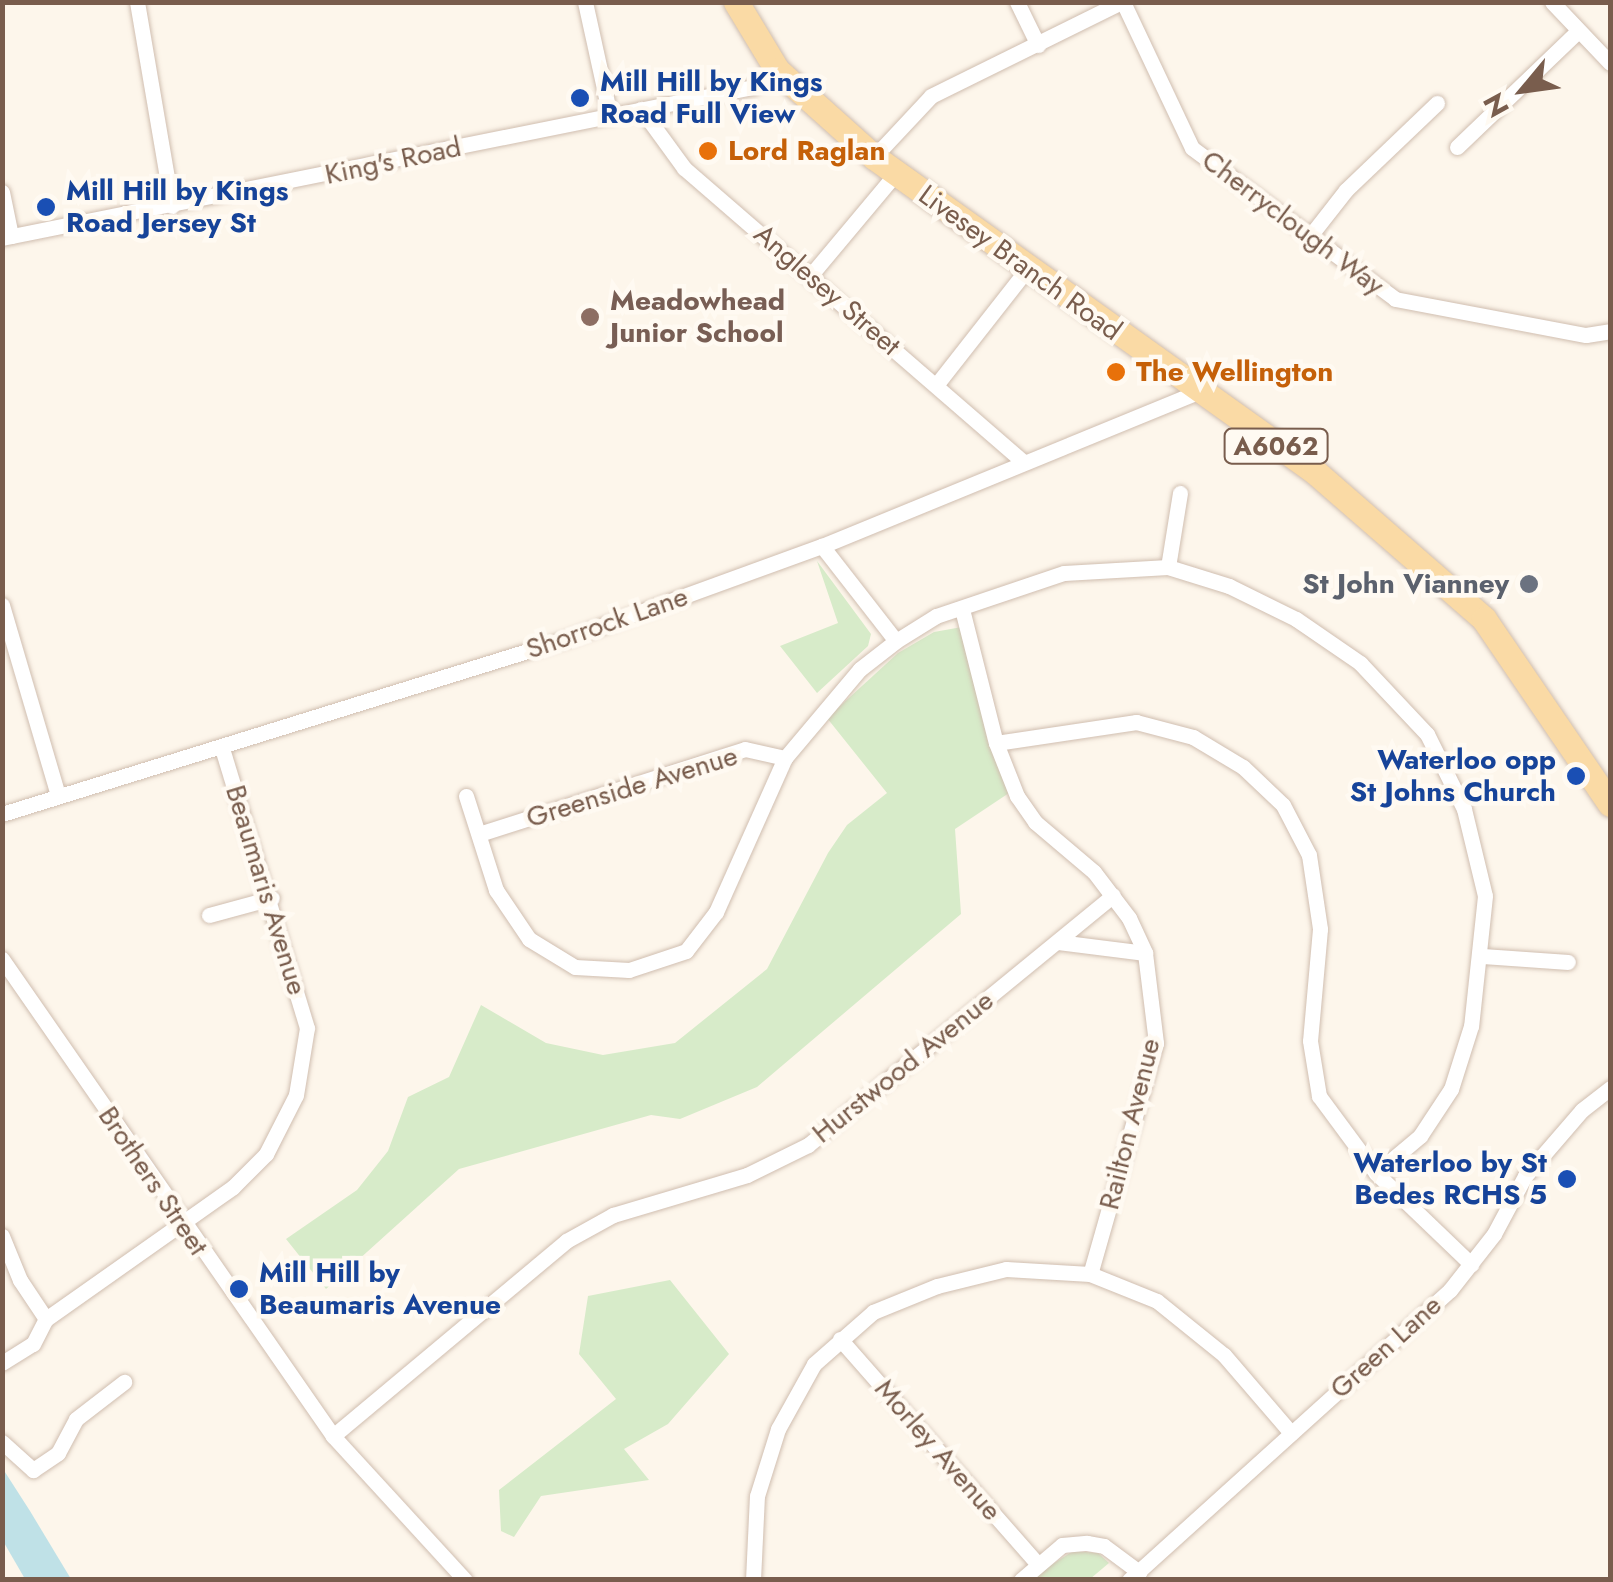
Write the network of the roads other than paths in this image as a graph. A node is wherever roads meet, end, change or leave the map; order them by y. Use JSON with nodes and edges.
{"nodes":[{"id":1,"x":137,"y":2,"type":"edge"},
{"id":2,"x":585,"y":2,"type":"edge"},
{"id":3,"x":736,"y":2,"type":"edge"},
{"id":4,"x":1018,"y":2,"type":"edge"},
{"id":5,"x":1122,"y":2,"type":"edge"},
{"id":6,"x":1552,"y":2,"type":"edge"},
{"id":7,"x":1578,"y":30,"type":"junction"},
{"id":8,"x":1038,"y":45,"type":"junction"},
{"id":9,"x":1610,"y":63,"type":"edge"},
{"id":10,"x":777,"y":70,"type":"junction"},
{"id":11,"x":1437,"y":102,"type":"dead end"},
{"id":12,"x":641,"y":109,"type":"junction"},
{"id":13,"x":610,"y":116,"type":"junction"},
{"id":14,"x":1457,"y":147,"type":"dead end"},
{"id":15,"x":874,"y":157,"type":"junction"},
{"id":16,"x":896,"y":173,"type":"junction"},
{"id":17,"x":2,"y":192,"type":"edge"},
{"id":18,"x":172,"y":206,"type":"junction"},
{"id":19,"x":1310,"y":236,"type":"junction"},
{"id":20,"x":7,"y":238,"type":"edge"},
{"id":21,"x":1028,"y":268,"type":"junction"},
{"id":22,"x":810,"y":276,"type":"junction"},
{"id":23,"x":1610,"y":331,"type":"edge"},
{"id":24,"x":937,"y":384,"type":"junction"},
{"id":25,"x":1198,"y":392,"type":"junction"},
{"id":26,"x":1024,"y":462,"type":"junction"},
{"id":27,"x":1180,"y":493,"type":"dead end"},
{"id":28,"x":822,"y":546,"type":"junction"},
{"id":29,"x":1168,"y":567,"type":"junction"},
{"id":30,"x":2,"y":605,"type":"edge"},
{"id":31,"x":962,"y":609,"type":"junction"},
{"id":32,"x":896,"y":641,"type":"junction"},
{"id":33,"x":996,"y":744,"type":"junction"},
{"id":34,"x":222,"y":749,"type":"junction"},
{"id":35,"x":785,"y":758,"type":"junction"},
{"id":36,"x":58,"y":795,"type":"junction"},
{"id":37,"x":466,"y":796,"type":"dead end"},
{"id":38,"x":1610,"y":804,"type":"edge"},
{"id":39,"x":2,"y":814,"type":"edge"},
{"id":40,"x":479,"y":834,"type":"junction"},
{"id":41,"x":1113,"y":895,"type":"junction"},
{"id":42,"x":272,"y":898,"type":"junction"},
{"id":43,"x":209,"y":915,"type":"dead end"},
{"id":44,"x":1058,"y":942,"type":"junction"},
{"id":45,"x":1145,"y":954,"type":"junction"},
{"id":46,"x":1483,"y":956,"type":"junction"},
{"id":47,"x":2,"y":960,"type":"edge"},
{"id":48,"x":1568,"y":962,"type":"dead end"},
{"id":49,"x":1610,"y":1088,"type":"edge"},
{"id":50,"x":1376,"y":1173,"type":"junction"},
{"id":51,"x":180,"y":1222,"type":"junction"},
{"id":52,"x":2,"y":1236,"type":"edge"},
{"id":53,"x":1471,"y":1264,"type":"junction"},
{"id":54,"x":1090,"y":1274,"type":"junction"},
{"id":55,"x":46,"y":1318,"type":"junction"},
{"id":56,"x":840,"y":1338,"type":"junction"},
{"id":57,"x":2,"y":1363,"type":"edge"},
{"id":58,"x":124,"y":1382,"type":"dead end"},
{"id":59,"x":1291,"y":1433,"type":"junction"},
{"id":60,"x":332,"y":1436,"type":"junction"},
{"id":61,"x":2,"y":1442,"type":"edge"},
{"id":62,"x":1036,"y":1562,"type":"junction"},
{"id":63,"x":1134,"y":1576,"type":"edge"},
{"id":64,"x":749,"y":1579,"type":"edge"},
{"id":65,"x":465,"y":1580,"type":"edge"},
{"id":66,"x":1021,"y":1580,"type":"edge"}],
"edges":[{"from":1,"to":18,"type":"street"},
{"from":2,"to":13,"type":"street"},
{"from":3,"to":10,"type":"main road","name":"Livesey Branch Road","number":"A6062"},
{"from":4,"to":8,"type":"street"},
{"from":5,"to":8,"type":"street"},
{"from":5,"to":19,"type":"street","name":"Cherryclough Way"},
{"from":6,"to":7,"type":"street"},
{"from":7,"to":9,"type":"street"},
{"from":7,"to":14,"type":"street"},
{"from":8,"to":15,"type":"street"},
{"from":10,"to":12,"type":"street","name":"King's Road"},
{"from":10,"to":15,"type":"main road","name":"Livesey Branch Road","number":"A6062"},
{"from":11,"to":19,"type":"street"},
{"from":12,"to":13,"type":"street","name":"King's Road"},
{"from":12,"to":22,"type":"street","name":"Anglesey Street"},
{"from":13,"to":18,"type":"street","name":"King's Road"},
{"from":15,"to":16,"type":"main road","name":"Livesey Branch Road","number":"A6062"},
{"from":16,"to":21,"type":"main road","name":"Livesey Branch Road","number":"A6062"},
{"from":16,"to":22,"type":"street"},
{"from":17,"to":20,"type":"street"},
{"from":18,"to":20,"type":"street","name":"King's Road"},
{"from":19,"to":23,"type":"street","name":"Cherryclough Way"},
{"from":21,"to":24,"type":"street"},
{"from":21,"to":25,"type":"main road","name":"Livesey Branch Road","number":"A6062"},
{"from":22,"to":24,"type":"street","name":"Anglesey Street"},
{"from":24,"to":26,"type":"street","name":"Anglesey Street"},
{"from":25,"to":26,"type":"street","name":"Shorrock Lane"},
{"from":25,"to":38,"type":"main road","name":"Livesey Branch Road","number":"A6062"},
{"from":26,"to":28,"type":"street","name":"Shorrock Lane"},
{"from":27,"to":29,"type":"street"},
{"from":28,"to":32,"type":"street"},
{"from":28,"to":34,"type":"street","name":"Shorrock Lane"},
{"from":29,"to":31,"type":"street","name":"Greenside Avenue"},
{"from":29,"to":46,"type":"street","name":"Greenside Avenue"},
{"from":30,"to":36,"type":"street"},
{"from":31,"to":32,"type":"street","name":"Greenside Avenue"},
{"from":31,"to":33,"type":"street","name":"Railton Avenue"},
{"from":32,"to":35,"type":"street","name":"Greenside Avenue"},
{"from":33,"to":41,"type":"street","name":"Railton Avenue"},
{"from":33,"to":50,"type":"street"},
{"from":34,"to":36,"type":"street","name":"Shorrock Lane"},
{"from":34,"to":42,"type":"street","name":"Beaumaris Avenue"},
{"from":35,"to":40,"type":"street","name":"Greenside Avenue"},
{"from":35,"to":40,"type":"street","name":"Greenside Avenue"},
{"from":36,"to":39,"type":"street","name":"Shorrock Lane"},
{"from":37,"to":40,"type":"street","name":"Greenside Avenue"},
{"from":41,"to":44,"type":"street","name":"Hurstwood Avenue"},
{"from":41,"to":45,"type":"street","name":"Railton Avenue"},
{"from":42,"to":43,"type":"street"},
{"from":42,"to":51,"type":"street","name":"Beaumaris Avenue"},
{"from":44,"to":45,"type":"street"},
{"from":44,"to":60,"type":"street","name":"Hurstwood Avenue"},
{"from":45,"to":54,"type":"street","name":"Railton Avenue"},
{"from":46,"to":48,"type":"street"},
{"from":46,"to":50,"type":"street","name":"Greenside Avenue"},
{"from":47,"to":51,"type":"street","name":"Brothers Street"},
{"from":49,"to":53,"type":"street","name":"Green Lane"},
{"from":50,"to":53,"type":"street"},
{"from":51,"to":55,"type":"street","name":"Beaumaris Avenue"},
{"from":51,"to":60,"type":"street","name":"Brothers Street"},
{"from":52,"to":55,"type":"street"},
{"from":53,"to":59,"type":"street","name":"Green Lane"},
{"from":54,"to":56,"type":"street"},
{"from":54,"to":59,"type":"street"},
{"from":55,"to":57,"type":"street"},
{"from":56,"to":62,"type":"street","name":"Morley Avenue"},
{"from":56,"to":64,"type":"street"},
{"from":58,"to":61,"type":"street"},
{"from":59,"to":63,"type":"street","name":"Green Lane"},
{"from":60,"to":65,"type":"street","name":"Brothers Street"},
{"from":62,"to":63,"type":"street"},
{"from":62,"to":66,"type":"street"}]}
